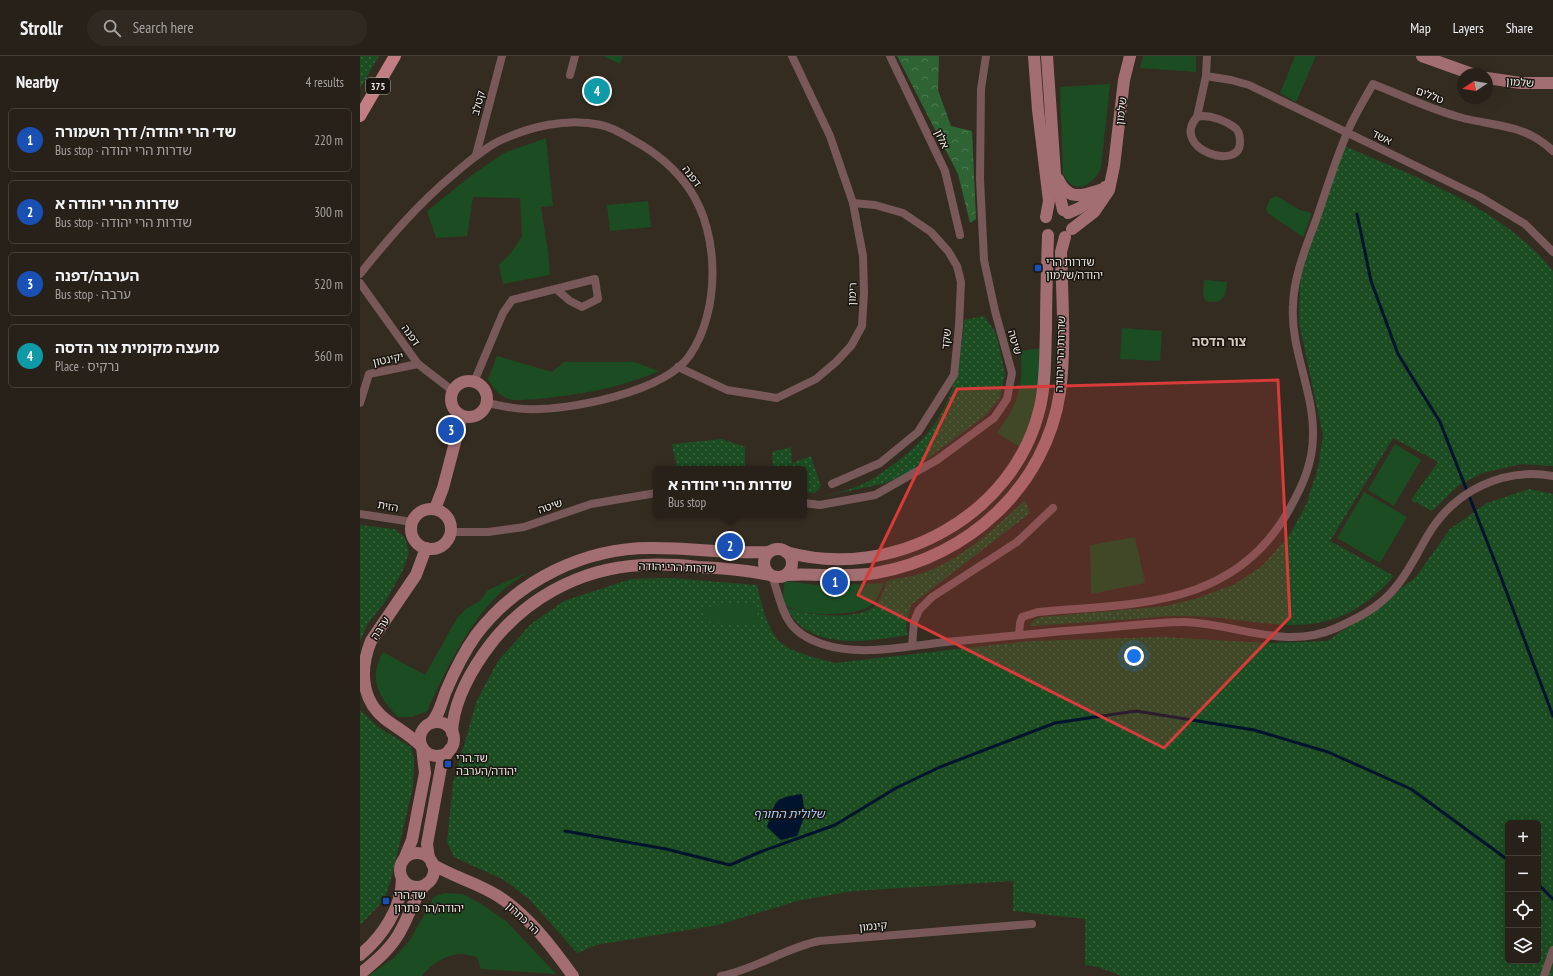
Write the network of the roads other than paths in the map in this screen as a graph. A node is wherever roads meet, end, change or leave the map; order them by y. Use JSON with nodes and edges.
{"nodes":[{"id":1,"x":395,"y":56,"type":"edge"},
{"id":2,"x":502,"y":56,"type":"edge"},
{"id":3,"x":575,"y":56,"type":"edge"},
{"id":4,"x":792,"y":56,"type":"edge"},
{"id":5,"x":890,"y":56,"type":"edge"},
{"id":6,"x":986,"y":56,"type":"edge"},
{"id":7,"x":1034,"y":56,"type":"edge"},
{"id":8,"x":1047,"y":56,"type":"edge"},
{"id":9,"x":1130,"y":56,"type":"edge"},
{"id":10,"x":1207,"y":56,"type":"edge"},
{"id":11,"x":1422,"y":56,"type":"edge"},
{"id":12,"x":1457,"y":69,"type":"edge"},
{"id":13,"x":570,"y":75,"type":"dead end"},
{"id":14,"x":1206,"y":76,"type":"junction"},
{"id":15,"x":1493,"y":79,"type":"edge"},
{"id":16,"x":1553,"y":83,"type":"edge"},
{"id":17,"x":1201,"y":98,"type":"junction"},
{"id":18,"x":360,"y":116,"type":"edge"},
{"id":19,"x":1209,"y":116,"type":"junction"},
{"id":20,"x":1197,"y":118,"type":"junction"},
{"id":21,"x":1347,"y":133,"type":"junction"},
{"id":22,"x":1553,"y":151,"type":"edge"},
{"id":23,"x":476,"y":155,"type":"junction"},
{"id":24,"x":1114,"y":166,"type":"junction"},
{"id":25,"x":1055,"y":174,"type":"junction"},
{"id":26,"x":1103,"y":189,"type":"junction"},
{"id":27,"x":853,"y":203,"type":"junction"},
{"id":28,"x":1065,"y":211,"type":"junction"},
{"id":29,"x":1046,"y":216,"type":"junction"},
{"id":30,"x":1069,"y":233,"type":"junction"},
{"id":31,"x":960,"y":235,"type":"dead end"},
{"id":32,"x":1048,"y":235,"type":"junction"},
{"id":33,"x":1553,"y":252,"type":"edge"},
{"id":34,"x":360,"y":274,"type":"edge"},
{"id":35,"x":360,"y":283,"type":"edge"},
{"id":36,"x":556,"y":289,"type":"junction"},
{"id":37,"x":418,"y":364,"type":"junction"},
{"id":38,"x":678,"y":367,"type":"junction"},
{"id":39,"x":474,"y":382,"type":"junction"},
{"id":40,"x":453,"y":391,"type":"junction"},
{"id":41,"x":360,"y":403,"type":"edge"},
{"id":42,"x":486,"y":403,"type":"junction"},
{"id":43,"x":462,"y":416,"type":"junction"},
{"id":44,"x":1553,"y":476,"type":"edge"},
{"id":45,"x":832,"y":484,"type":"dead end"},
{"id":46,"x":653,"y":494,"type":"edge"},
{"id":47,"x":807,"y":503,"type":"edge"},
{"id":48,"x":1053,"y":508,"type":"dead end"},
{"id":49,"x":435,"y":509,"type":"junction"},
{"id":50,"x":360,"y":514,"type":"edge"},
{"id":51,"x":412,"y":522,"type":"junction"},
{"id":52,"x":451,"y":532,"type":"junction"},
{"id":53,"x":426,"y":548,"type":"junction"},
{"id":54,"x":769,"y":552,"type":"junction"},
{"id":55,"x":786,"y":552,"type":"junction"},
{"id":56,"x":778,"y":576,"type":"junction"},
{"id":57,"x":1019,"y":635,"type":"junction"},
{"id":58,"x":912,"y":646,"type":"junction"},
{"id":59,"x":428,"y":725,"type":"junction"},
{"id":60,"x":398,"y":727,"type":"junction"},
{"id":61,"x":452,"y":733,"type":"junction"},
{"id":62,"x":422,"y":747,"type":"junction"},
{"id":63,"x":450,"y":749,"type":"junction"},
{"id":64,"x":405,"y":857,"type":"junction"},
{"id":65,"x":431,"y":861,"type":"junction"},
{"id":66,"x":402,"y":878,"type":"junction"},
{"id":67,"x":459,"y":878,"type":"junction"},
{"id":68,"x":428,"y":882,"type":"junction"},
{"id":69,"x":1032,"y":924,"type":"dead end"},
{"id":70,"x":1553,"y":950,"type":"edge"},
{"id":71,"x":360,"y":955,"type":"edge"},
{"id":72,"x":360,"y":974,"type":"edge"},
{"id":73,"x":573,"y":976,"type":"edge"},
{"id":74,"x":721,"y":976,"type":"edge"},
{"id":75,"x":1544,"y":976,"type":"edge"}],
"edges":[{"from":1,"to":18,"type":"main road","number":"375"},
{"from":2,"to":23,"type":"street","name":"קטלב"},
{"from":3,"to":13,"type":"street"},
{"from":4,"to":27,"type":"street","name":"רימון"},
{"from":5,"to":31,"type":"street","name":"אלון"},
{"from":6,"to":47,"type":"street","name":"שיטה"},
{"from":7,"to":29,"type":"street","name":"שדרות הרי יהודה"},
{"from":8,"to":25,"type":"street","name":"שדרות הרי יהודה"},
{"from":9,"to":24,"type":"street","name":"שלמון"},
{"from":10,"to":14,"type":"street"},
{"from":11,"to":12,"type":"street"},
{"from":14,"to":17,"type":"street"},
{"from":14,"to":21,"type":"street","name":"אשד"},
{"from":15,"to":16,"type":"street","name":"שלמון"},
{"from":17,"to":19,"type":"street"},
{"from":17,"to":20,"type":"street"},
{"from":19,"to":20,"type":"street"},
{"from":19,"to":20,"type":"street"},
{"from":21,"to":22,"type":"street","name":"טללים"},
{"from":21,"to":33,"type":"street","name":"אשד"},
{"from":21,"to":57,"type":"street"},
{"from":23,"to":34,"type":"street","name":"דפנה"},
{"from":23,"to":38,"type":"street","name":"דפנה"},
{"from":24,"to":26,"type":"street","name":"שלמון"},
{"from":24,"to":30,"type":"street","name":"שלמון"},
{"from":25,"to":26,"type":"street"},
{"from":25,"to":28,"type":"street","name":"שדרות הרי יהודה"},
{"from":26,"to":28,"type":"street","name":"שלמון"},
{"from":27,"to":38,"type":"street","name":"רימון"},
{"from":27,"to":45,"type":"street","name":"שקד"},
{"from":28,"to":29,"type":"street"},
{"from":28,"to":30,"type":"street","name":"שדרות הרי יהודה"},
{"from":29,"to":32,"type":"street","name":"שדרות הרי יהודה"},
{"from":30,"to":32,"type":"street"},
{"from":30,"to":56,"type":"street","name":"שדרות הרי יהודה"},
{"from":32,"to":55,"type":"street","name":"שדרות הרי יהודה"},
{"from":35,"to":37,"type":"street","name":"דפנה"},
{"from":36,"to":36,"type":"street"},
{"from":36,"to":39,"type":"street"},
{"from":37,"to":40,"type":"street","name":"דפנה"},
{"from":37,"to":41,"type":"street","name":"יקינטון"},
{"from":38,"to":42,"type":"street","name":"דפנה"},
{"from":39,"to":40,"type":"street"},
{"from":39,"to":42,"type":"street"},
{"from":40,"to":43,"type":"street"},
{"from":42,"to":43,"type":"street"},
{"from":43,"to":49,"type":"street"},
{"from":44,"to":57,"type":"street"},
{"from":46,"to":52,"type":"street","name":"שיטה"},
{"from":48,"to":58,"type":"street"},
{"from":49,"to":51,"type":"street"},
{"from":49,"to":52,"type":"street"},
{"from":50,"to":51,"type":"street","name":"הזית"},
{"from":51,"to":53,"type":"street"},
{"from":52,"to":53,"type":"street"},
{"from":53,"to":60,"type":"street","name":"ערבה"},
{"from":54,"to":55,"type":"street"},
{"from":54,"to":56,"type":"street"},
{"from":54,"to":59,"type":"street","name":"שדרות הרי יהודה"},
{"from":55,"to":56,"type":"street"},
{"from":56,"to":58,"type":"street"},
{"from":56,"to":61,"type":"street","name":"שדרות הרי יהודה"},
{"from":57,"to":58,"type":"street"},
{"from":59,"to":60,"type":"street"},
{"from":59,"to":61,"type":"street"},
{"from":59,"to":62,"type":"street"},
{"from":60,"to":62,"type":"street","name":"ערבה"},
{"from":61,"to":63,"type":"street"},
{"from":62,"to":63,"type":"street"},
{"from":62,"to":64,"type":"street"},
{"from":63,"to":65,"type":"street"},
{"from":64,"to":65,"type":"street"},
{"from":64,"to":66,"type":"street"},
{"from":65,"to":67,"type":"street","name":"הר כתרון"},
{"from":65,"to":68,"type":"street"},
{"from":66,"to":68,"type":"street"},
{"from":66,"to":71,"type":"street"},
{"from":67,"to":68,"type":"street","name":"הר כתרון"},
{"from":67,"to":73,"type":"street","name":"הר כתרון"},
{"from":68,"to":72,"type":"street"},
{"from":69,"to":74,"type":"street","name":"קינמון"},
{"from":70,"to":75,"type":"street"}]}
